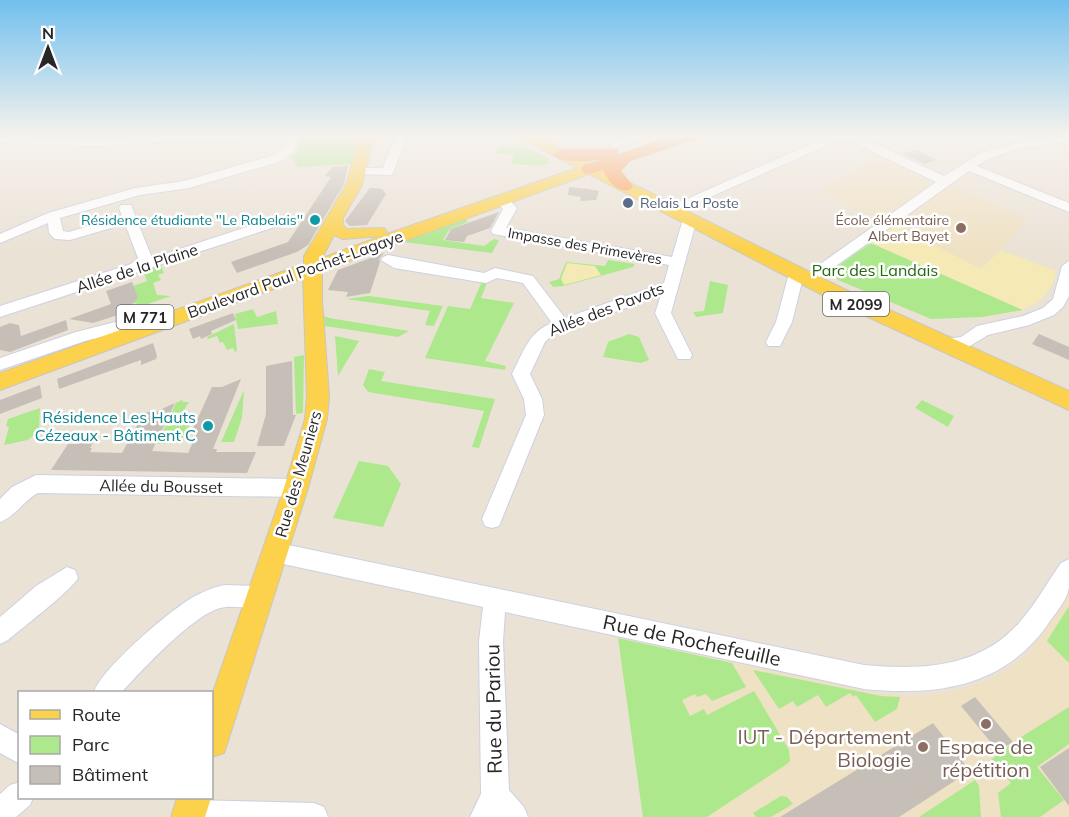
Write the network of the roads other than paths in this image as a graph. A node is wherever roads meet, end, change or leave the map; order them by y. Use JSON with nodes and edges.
{"nodes":[{"id":1,"x":222,"y":174,"type":"edge"},
{"id":2,"x":358,"y":174,"type":"edge"},
{"id":3,"x":552,"y":174,"type":"edge"},
{"id":4,"x":559,"y":174,"type":"edge"},
{"id":5,"x":601,"y":174,"type":"edge"},
{"id":6,"x":614,"y":174,"type":"edge"},
{"id":7,"x":752,"y":174,"type":"edge"},
{"id":8,"x":930,"y":174,"type":"edge"},
{"id":9,"x":955,"y":174,"type":"edge"},
{"id":10,"x":987,"y":174,"type":"edge"},
{"id":11,"x":550,"y":177,"type":"junction"},
{"id":12,"x":945,"y":181,"type":"junction"},
{"id":13,"x":624,"y":186,"type":"junction"},
{"id":14,"x":122,"y":196,"type":"junction"},
{"id":15,"x":501,"y":199,"type":"junction"},
{"id":16,"x":1069,"y":208,"type":"edge"},
{"id":17,"x":671,"y":209,"type":"junction"},
{"id":18,"x":53,"y":216,"type":"junction"},
{"id":19,"x":129,"y":218,"type":"junction"},
{"id":20,"x":334,"y":218,"type":"junction"},
{"id":21,"x":690,"y":219,"type":"junction"},
{"id":22,"x":273,"y":223,"type":"dead end"},
{"id":23,"x":378,"y":232,"type":"junction"},
{"id":24,"x":0,"y":238,"type":"edge"},
{"id":25,"x":388,"y":260,"type":"dead end"},
{"id":26,"x":312,"y":262,"type":"junction"},
{"id":27,"x":677,"y":262,"type":"junction"},
{"id":28,"x":1069,"y":266,"type":"edge"},
{"id":29,"x":136,"y":268,"type":"junction"},
{"id":30,"x":806,"y":274,"type":"junction"},
{"id":31,"x":670,"y":286,"type":"junction"},
{"id":32,"x":258,"y":287,"type":"junction"},
{"id":33,"x":312,"y":300,"type":"junction"},
{"id":34,"x":0,"y":312,"type":"edge"},
{"id":35,"x":562,"y":326,"type":"junction"},
{"id":36,"x":119,"y":327,"type":"junction"},
{"id":37,"x":953,"y":341,"type":"junction"},
{"id":38,"x":774,"y":342,"type":"dead end"},
{"id":39,"x":684,"y":355,"type":"dead end"},
{"id":40,"x":0,"y":364,"type":"edge"},
{"id":41,"x":0,"y":370,"type":"edge"},
{"id":42,"x":0,"y":382,"type":"edge"},
{"id":43,"x":1069,"y":390,"type":"edge"},
{"id":44,"x":1069,"y":401,"type":"edge"},
{"id":45,"x":296,"y":488,"type":"junction"},
{"id":46,"x":0,"y":513,"type":"edge"},
{"id":47,"x":492,"y":519,"type":"dead end"},
{"id":48,"x":274,"y":552,"type":"junction"},
{"id":49,"x":1069,"y":570,"type":"edge"},
{"id":50,"x":67,"y":578,"type":"dead end"},
{"id":51,"x":258,"y":597,"type":"junction"},
{"id":52,"x":495,"y":598,"type":"junction"},
{"id":53,"x":0,"y":632,"type":"edge"},
{"id":54,"x":108,"y":691,"type":"edge"},
{"id":55,"x":0,"y":737,"type":"edge"},
{"id":56,"x":213,"y":738,"type":"edge"},
{"id":57,"x":18,"y":750,"type":"edge"},
{"id":58,"x":18,"y":797,"type":"edge"},
{"id":59,"x":489,"y":807,"type":"edge"},
{"id":60,"x":190,"y":809,"type":"edge"},
{"id":61,"x":0,"y":813,"type":"edge"},
{"id":62,"x":314,"y":817,"type":"edge"},
{"id":63,"x":514,"y":817,"type":"edge"}],
"edges":[{"from":1,"to":14,"type":"street"},
{"from":2,"to":20,"type":"main road"},
{"from":3,"to":11,"type":"main road"},
{"from":4,"to":11,"type":"main road","name":"Boulevard Paul Pochet-Lagaye","number":"M 771"},
{"from":5,"to":13,"type":"main road","number":"M 2099"},
{"from":6,"to":13,"type":"highway"},
{"from":7,"to":17,"type":"street"},
{"from":8,"to":12,"type":"street"},
{"from":9,"to":12,"type":"street"},
{"from":10,"to":16,"type":"street"},
{"from":11,"to":13,"type":"main road"},
{"from":11,"to":15,"type":"main road","name":"Boulevard Paul Pochet-Lagaye","number":"M 771"},
{"from":11,"to":23,"type":"main road","name":"Boulevard Paul Pochet-Lagaye","number":"M 771"},
{"from":12,"to":30,"type":"street"},
{"from":13,"to":17,"type":"main road","number":"M 2099"},
{"from":14,"to":18,"type":"street"},
{"from":14,"to":19,"type":"street"},
{"from":15,"to":26,"type":"main road","name":"Boulevard Paul Pochet-Lagaye","number":"M 771"},
{"from":15,"to":27,"type":"street","name":"Impasse des Primevères"},
{"from":17,"to":21,"type":"main road","number":"M 2099"},
{"from":18,"to":19,"type":"street"},
{"from":18,"to":24,"type":"street"},
{"from":19,"to":29,"type":"street"},
{"from":20,"to":23,"type":"main road"},
{"from":20,"to":26,"type":"main road"},
{"from":21,"to":27,"type":"street","name":"Allée des Pavots"},
{"from":21,"to":30,"type":"main road","number":"M 2099"},
{"from":22,"to":29,"type":"street","name":"Allée de la Plaine"},
{"from":23,"to":26,"type":"main road","name":"Boulevard Paul Pochet-Lagaye","number":"M 771"},
{"from":25,"to":35,"type":"street"},
{"from":26,"to":32,"type":"main road","name":"Boulevard Paul Pochet-Lagaye","number":"M 771"},
{"from":26,"to":33,"type":"main road","name":"Rue des Meuniers"},
{"from":26,"to":36,"type":"main road","name":"Boulevard Paul Pochet-Lagaye","number":"M 771"},
{"from":27,"to":31,"type":"street","name":"Allée des Pavots"},
{"from":28,"to":37,"type":"street"},
{"from":29,"to":34,"type":"street","name":"Allée de la Plaine"},
{"from":30,"to":37,"type":"main road","number":"M 2099"},
{"from":30,"to":38,"type":"street"},
{"from":31,"to":35,"type":"street","name":"Allée des Pavots"},
{"from":31,"to":39,"type":"street"},
{"from":32,"to":33,"type":"main road"},
{"from":32,"to":42,"type":"main road","name":"Boulevard Paul Pochet-Lagaye","number":"M 771"},
{"from":33,"to":45,"type":"main road","name":"Rue des Meuniers"},
{"from":35,"to":47,"type":"street","name":"Allée des Pavots"},
{"from":36,"to":40,"type":"street"},
{"from":36,"to":41,"type":"main road","name":"Boulevard Paul Pochet-Lagaye","number":"M 771"},
{"from":37,"to":43,"type":"main road","number":"M 2099"},
{"from":37,"to":44,"type":"main road","number":"M 2099"},
{"from":45,"to":46,"type":"street","name":"Allée du Bousset"},
{"from":45,"to":48,"type":"main road","name":"Rue des Meuniers"},
{"from":48,"to":51,"type":"main road","name":"Rue des Meuniers"},
{"from":48,"to":52,"type":"street","name":"Rue de Rochefeuille"},
{"from":49,"to":52,"type":"street","name":"Rue de Rochefeuille"},
{"from":50,"to":53,"type":"street"},
{"from":51,"to":54,"type":"street"},
{"from":51,"to":56,"type":"main road","name":"Rue des Meuniers"},
{"from":52,"to":59,"type":"street","name":"Rue du Pariou"},
{"from":55,"to":57,"type":"street"},
{"from":58,"to":61,"type":"street"},
{"from":59,"to":63,"type":"street"},
{"from":60,"to":62,"type":"street"}]}
